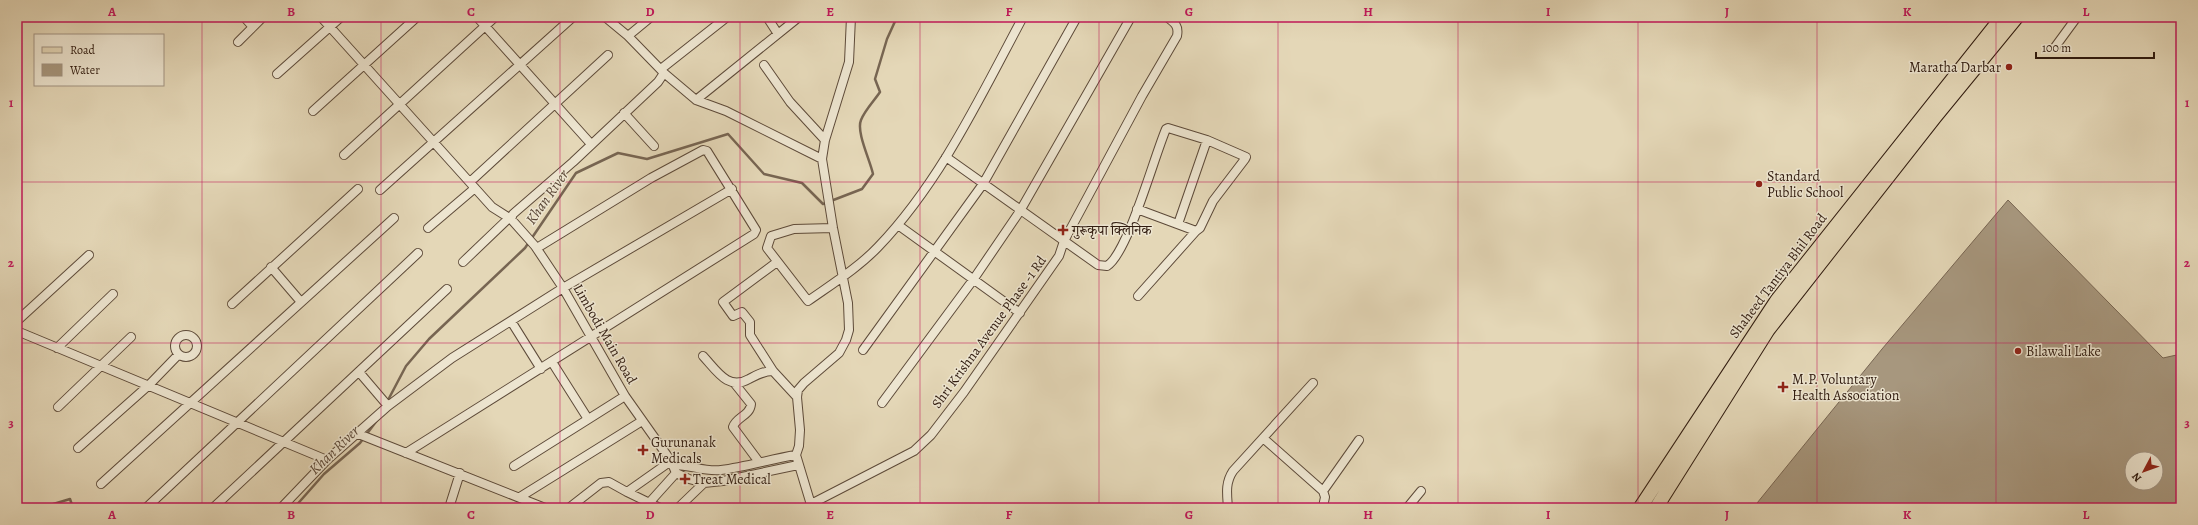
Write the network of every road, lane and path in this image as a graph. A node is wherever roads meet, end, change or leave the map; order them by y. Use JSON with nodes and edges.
{"nodes":[{"id":1,"x":244,"y":17,"type":"edge"},
{"id":2,"x":263,"y":17,"type":"edge"},
{"id":3,"x":321,"y":17,"type":"edge"},
{"id":4,"x":341,"y":17,"type":"edge"},
{"id":5,"x":418,"y":17,"type":"edge"},
{"id":6,"x":477,"y":17,"type":"edge"},
{"id":7,"x":495,"y":17,"type":"edge"},
{"id":8,"x":574,"y":17,"type":"edge"},
{"id":9,"x":605,"y":17,"type":"edge"},
{"id":10,"x":651,"y":17,"type":"edge"},
{"id":11,"x":726,"y":17,"type":"edge"},
{"id":12,"x":767,"y":17,"type":"edge"},
{"id":13,"x":799,"y":17,"type":"edge"},
{"id":14,"x":851,"y":17,"type":"edge"},
{"id":15,"x":1023,"y":17,"type":"edge"},
{"id":16,"x":1077,"y":17,"type":"edge"},
{"id":17,"x":1131,"y":17,"type":"edge"},
{"id":18,"x":1167,"y":17,"type":"edge"},
{"id":19,"x":2002,"y":17,"type":"edge"},
{"id":20,"x":2017,"y":17,"type":"edge"},
{"id":21,"x":2077,"y":17,"type":"edge"},
{"id":22,"x":485,"y":26,"type":"junction"},
{"id":23,"x":253,"y":27,"type":"junction"},
{"id":24,"x":330,"y":27,"type":"junction"},
{"id":25,"x":778,"y":34,"type":"junction"},
{"id":26,"x":628,"y":36,"type":"junction"},
{"id":27,"x":238,"y":42,"type":"dead end"},
{"id":28,"x":2055,"y":47,"type":"dead end"},
{"id":29,"x":608,"y":56,"type":"dead end"},
{"id":30,"x":520,"y":65,"type":"junction"},
{"id":31,"x":764,"y":65,"type":"dead end"},
{"id":32,"x":364,"y":66,"type":"junction"},
{"id":33,"x":277,"y":74,"type":"dead end"},
{"id":34,"x":661,"y":75,"type":"junction"},
{"id":35,"x":696,"y":100,"type":"junction"},
{"id":36,"x":556,"y":104,"type":"junction"},
{"id":37,"x":399,"y":106,"type":"junction"},
{"id":38,"x":313,"y":112,"type":"dead end"},
{"id":39,"x":624,"y":114,"type":"junction"},
{"id":40,"x":825,"y":140,"type":"junction"},
{"id":41,"x":1207,"y":140,"type":"junction"},
{"id":42,"x":433,"y":143,"type":"junction"},
{"id":43,"x":591,"y":144,"type":"junction"},
{"id":44,"x":654,"y":146,"type":"dead end"},
{"id":45,"x":344,"y":155,"type":"dead end"},
{"id":46,"x":946,"y":157,"type":"junction"},
{"id":47,"x":822,"y":159,"type":"junction"},
{"id":48,"x":983,"y":184,"type":"junction"},
{"id":49,"x":472,"y":185,"type":"junction"},
{"id":50,"x":358,"y":189,"type":"dead end"},
{"id":51,"x":732,"y":189,"type":"junction"},
{"id":52,"x":380,"y":190,"type":"dead end"},
{"id":53,"x":1137,"y":209,"type":"junction"},
{"id":54,"x":1020,"y":211,"type":"junction"},
{"id":55,"x":394,"y":218,"type":"dead end"},
{"id":56,"x":510,"y":218,"type":"junction"},
{"id":57,"x":1178,"y":224,"type":"junction"},
{"id":58,"x":898,"y":225,"type":"junction"},
{"id":59,"x":428,"y":228,"type":"dead end"},
{"id":60,"x":833,"y":228,"type":"junction"},
{"id":61,"x":1196,"y":230,"type":"junction"},
{"id":62,"x":1064,"y":241,"type":"junction"},
{"id":63,"x":536,"y":247,"type":"junction"},
{"id":64,"x":936,"y":251,"type":"junction"},
{"id":65,"x":418,"y":253,"type":"dead end"},
{"id":66,"x":89,"y":255,"type":"dead end"},
{"id":67,"x":463,"y":262,"type":"dead end"},
{"id":68,"x":777,"y":262,"type":"junction"},
{"id":69,"x":271,"y":267,"type":"junction"},
{"id":70,"x":842,"y":277,"type":"junction"},
{"id":71,"x":973,"y":280,"type":"junction"},
{"id":72,"x":563,"y":288,"type":"junction"},
{"id":73,"x":447,"y":289,"type":"dead end"},
{"id":74,"x":113,"y":294,"type":"dead end"},
{"id":75,"x":1138,"y":296,"type":"dead end"},
{"id":76,"x":301,"y":302,"type":"junction"},
{"id":77,"x":232,"y":304,"type":"dead end"},
{"id":78,"x":1020,"y":313,"type":"junction"},
{"id":79,"x":17,"y":321,"type":"edge"},
{"id":80,"x":511,"y":321,"type":"junction"},
{"id":81,"x":17,"y":331,"type":"edge"},
{"id":82,"x":591,"y":336,"type":"junction"},
{"id":83,"x":131,"y":337,"type":"dead end"},
{"id":84,"x":57,"y":348,"type":"junction"},
{"id":85,"x":863,"y":350,"type":"dead end"},
{"id":86,"x":178,"y":355,"type":"dead end"},
{"id":87,"x":704,"y":356,"type":"dead end"},
{"id":88,"x":552,"y":362,"type":"junction"},
{"id":89,"x":101,"y":366,"type":"junction"},
{"id":90,"x":541,"y":369,"type":"junction"},
{"id":91,"x":773,"y":371,"type":"junction"},
{"id":92,"x":359,"y":372,"type":"junction"},
{"id":93,"x":1313,"y":383,"type":"dead end"},
{"id":94,"x":735,"y":384,"type":"junction"},
{"id":95,"x":149,"y":385,"type":"junction"},
{"id":96,"x":625,"y":396,"type":"junction"},
{"id":97,"x":797,"y":397,"type":"junction"},
{"id":98,"x":882,"y":403,"type":"dead end"},
{"id":99,"x":191,"y":404,"type":"junction"},
{"id":100,"x":388,"y":406,"type":"junction"},
{"id":101,"x":58,"y":407,"type":"dead end"},
{"id":102,"x":588,"y":419,"type":"junction"},
{"id":103,"x":237,"y":422,"type":"junction"},
{"id":104,"x":642,"y":422,"type":"junction"},
{"id":105,"x":356,"y":433,"type":"junction"},
{"id":106,"x":1263,"y":438,"type":"junction"},
{"id":107,"x":1359,"y":440,"type":"dead end"},
{"id":108,"x":283,"y":443,"type":"junction"},
{"id":109,"x":78,"y":448,"type":"dead end"},
{"id":110,"x":406,"y":453,"type":"junction"},
{"id":111,"x":796,"y":455,"type":"junction"},
{"id":112,"x":327,"y":460,"type":"junction"},
{"id":113,"x":759,"y":462,"type":"junction"},
{"id":114,"x":672,"y":463,"type":"junction"},
{"id":115,"x":514,"y":466,"type":"dead end"},
{"id":116,"x":798,"y":466,"type":"junction"},
{"id":117,"x":460,"y":473,"type":"junction"},
{"id":118,"x":676,"y":473,"type":"junction"},
{"id":119,"x":704,"y":483,"type":"junction"},
{"id":120,"x":101,"y":484,"type":"dead end"},
{"id":121,"x":1323,"y":491,"type":"junction"},
{"id":122,"x":1421,"y":491,"type":"dead end"},
{"id":123,"x":626,"y":492,"type":"junction"},
{"id":124,"x":520,"y":497,"type":"junction"},
{"id":125,"x":649,"y":503,"type":"junction"},
{"id":126,"x":811,"y":506,"type":"edge"},
{"id":127,"x":1326,"y":507,"type":"edge"},
{"id":128,"x":146,"y":508,"type":"edge"},
{"id":129,"x":213,"y":508,"type":"edge"},
{"id":130,"x":281,"y":508,"type":"edge"},
{"id":131,"x":449,"y":508,"type":"edge"},
{"id":132,"x":545,"y":508,"type":"edge"},
{"id":133,"x":569,"y":508,"type":"edge"},
{"id":134,"x":660,"y":508,"type":"edge"},
{"id":135,"x":678,"y":508,"type":"edge"},
{"id":136,"x":1228,"y":508,"type":"edge"},
{"id":137,"x":1313,"y":508,"type":"edge"},
{"id":138,"x":1407,"y":508,"type":"edge"},
{"id":139,"x":1640,"y":508,"type":"edge"},
{"id":140,"x":1656,"y":508,"type":"edge"}],
"edges":[{"from":1,"to":23,"type":"street"},
{"from":2,"to":23,"type":"street"},
{"from":3,"to":24,"type":"street","name":"Limbodi Main Road"},
{"from":4,"to":24,"type":"street"},
{"from":5,"to":32,"type":"street"},
{"from":6,"to":22,"type":"street"},
{"from":7,"to":22,"type":"street"},
{"from":8,"to":30,"type":"street"},
{"from":9,"to":26,"type":"street"},
{"from":10,"to":26,"type":"street"},
{"from":11,"to":34,"type":"street"},
{"from":12,"to":25,"type":"street"},
{"from":13,"to":25,"type":"street"},
{"from":14,"to":40,"type":"street"},
{"from":15,"to":46,"type":"street"},
{"from":16,"to":48,"type":"street"},
{"from":17,"to":54,"type":"street"},
{"from":18,"to":62,"type":"street","name":"Shri Krishna Avenue Phase -1 Rd"},
{"from":19,"to":139,"type":"main road","name":"Shaheed Tantiya Bhil Road"},
{"from":20,"to":140,"type":"main road","name":"Shaheed Tantiya Bhil Road"},
{"from":21,"to":28,"type":"street"},
{"from":22,"to":30,"type":"street"},
{"from":22,"to":37,"type":"street"},
{"from":23,"to":27,"type":"street"},
{"from":24,"to":32,"type":"street","name":"Limbodi Main Road"},
{"from":24,"to":33,"type":"street"},
{"from":25,"to":35,"type":"street"},
{"from":26,"to":34,"type":"street"},
{"from":29,"to":36,"type":"street"},
{"from":30,"to":36,"type":"street"},
{"from":30,"to":42,"type":"street"},
{"from":31,"to":40,"type":"street"},
{"from":32,"to":37,"type":"street","name":"Limbodi Main Road"},
{"from":32,"to":38,"type":"street"},
{"from":34,"to":35,"type":"street"},
{"from":34,"to":39,"type":"street"},
{"from":35,"to":47,"type":"street"},
{"from":36,"to":43,"type":"street"},
{"from":36,"to":49,"type":"street"},
{"from":37,"to":42,"type":"street","name":"Limbodi Main Road"},
{"from":37,"to":45,"type":"street"},
{"from":39,"to":43,"type":"street"},
{"from":39,"to":44,"type":"street"},
{"from":40,"to":47,"type":"street"},
{"from":41,"to":53,"type":"street"},
{"from":41,"to":57,"type":"street"},
{"from":41,"to":61,"type":"street"},
{"from":42,"to":49,"type":"street","name":"Limbodi Main Road"},
{"from":42,"to":52,"type":"street"},
{"from":43,"to":56,"type":"street"},
{"from":46,"to":48,"type":"street"},
{"from":46,"to":58,"type":"street"},
{"from":47,"to":60,"type":"street"},
{"from":48,"to":54,"type":"street"},
{"from":48,"to":64,"type":"street"},
{"from":49,"to":56,"type":"street","name":"Limbodi Main Road"},
{"from":49,"to":59,"type":"street"},
{"from":50,"to":69,"type":"street"},
{"from":51,"to":63,"type":"street"},
{"from":51,"to":72,"type":"street"},
{"from":51,"to":82,"type":"street"},
{"from":53,"to":57,"type":"street"},
{"from":53,"to":62,"type":"street"},
{"from":54,"to":62,"type":"street"},
{"from":54,"to":71,"type":"street"},
{"from":55,"to":76,"type":"street"},
{"from":56,"to":63,"type":"street","name":"Limbodi Main Road"},
{"from":56,"to":67,"type":"street"},
{"from":57,"to":61,"type":"street"},
{"from":58,"to":64,"type":"street"},
{"from":58,"to":70,"type":"street"},
{"from":60,"to":68,"type":"street"},
{"from":60,"to":70,"type":"street"},
{"from":61,"to":75,"type":"street"},
{"from":62,"to":78,"type":"street","name":"Shri Krishna Avenue Phase -1 Rd"},
{"from":63,"to":72,"type":"street","name":"Limbodi Main Road"},
{"from":64,"to":71,"type":"street"},
{"from":64,"to":85,"type":"street"},
{"from":65,"to":103,"type":"street"},
{"from":66,"to":79,"type":"street"},
{"from":68,"to":70,"type":"street"},
{"from":68,"to":91,"type":"street"},
{"from":69,"to":76,"type":"street"},
{"from":69,"to":77,"type":"street"},
{"from":70,"to":97,"type":"street"},
{"from":71,"to":78,"type":"street"},
{"from":71,"to":98,"type":"street"},
{"from":72,"to":80,"type":"street"},
{"from":72,"to":82,"type":"street","name":"Limbodi Main Road"},
{"from":73,"to":92,"type":"street"},
{"from":74,"to":84,"type":"street"},
{"from":76,"to":99,"type":"street"},
{"from":78,"to":126,"type":"street","name":"Shri Krishna Avenue Phase -1 Rd"},
{"from":80,"to":90,"type":"street"},
{"from":80,"to":100,"type":"street"},
{"from":81,"to":84,"type":"street"},
{"from":82,"to":88,"type":"street"},
{"from":82,"to":96,"type":"street","name":"Limbodi Main Road"},
{"from":83,"to":89,"type":"street"},
{"from":84,"to":89,"type":"street"},
{"from":86,"to":95,"type":"street"},
{"from":87,"to":94,"type":"street"},
{"from":88,"to":90,"type":"street"},
{"from":88,"to":102,"type":"street"},
{"from":89,"to":95,"type":"street"},
{"from":89,"to":101,"type":"street"},
{"from":90,"to":110,"type":"street"},
{"from":91,"to":94,"type":"street"},
{"from":91,"to":97,"type":"street"},
{"from":92,"to":100,"type":"street"},
{"from":92,"to":108,"type":"street"},
{"from":93,"to":106,"type":"street"},
{"from":94,"to":113,"type":"street"},
{"from":95,"to":99,"type":"street"},
{"from":95,"to":109,"type":"street"},
{"from":96,"to":102,"type":"street"},
{"from":96,"to":104,"type":"street","name":"Limbodi Main Road"},
{"from":97,"to":111,"type":"street"},
{"from":99,"to":103,"type":"street"},
{"from":99,"to":120,"type":"street"},
{"from":100,"to":105,"type":"street"},
{"from":102,"to":115,"type":"street"},
{"from":103,"to":108,"type":"street"},
{"from":103,"to":128,"type":"street"},
{"from":104,"to":114,"type":"street","name":"Limbodi Main Road"},
{"from":104,"to":124,"type":"street"},
{"from":105,"to":110,"type":"street"},
{"from":105,"to":112,"type":"street"},
{"from":106,"to":121,"type":"street"},
{"from":106,"to":136,"type":"street"},
{"from":107,"to":121,"type":"street"},
{"from":108,"to":112,"type":"street"},
{"from":108,"to":129,"type":"street"},
{"from":110,"to":117,"type":"street"},
{"from":111,"to":113,"type":"street"},
{"from":111,"to":116,"type":"street"},
{"from":112,"to":130,"type":"street"},
{"from":113,"to":114,"type":"street"},
{"from":114,"to":118,"type":"street","name":"Limbodi Main Road"},
{"from":114,"to":123,"type":"street"},
{"from":116,"to":119,"type":"street"},
{"from":116,"to":126,"type":"street"},
{"from":117,"to":124,"type":"street"},
{"from":117,"to":131,"type":"street"},
{"from":118,"to":119,"type":"street"},
{"from":118,"to":125,"type":"street"},
{"from":119,"to":135,"type":"street"},
{"from":121,"to":127,"type":"street"},
{"from":122,"to":138,"type":"street"},
{"from":123,"to":125,"type":"street"},
{"from":123,"to":133,"type":"street"},
{"from":124,"to":132,"type":"street"},
{"from":125,"to":134,"type":"street"},
{"from":127,"to":137,"type":"street"}]}
